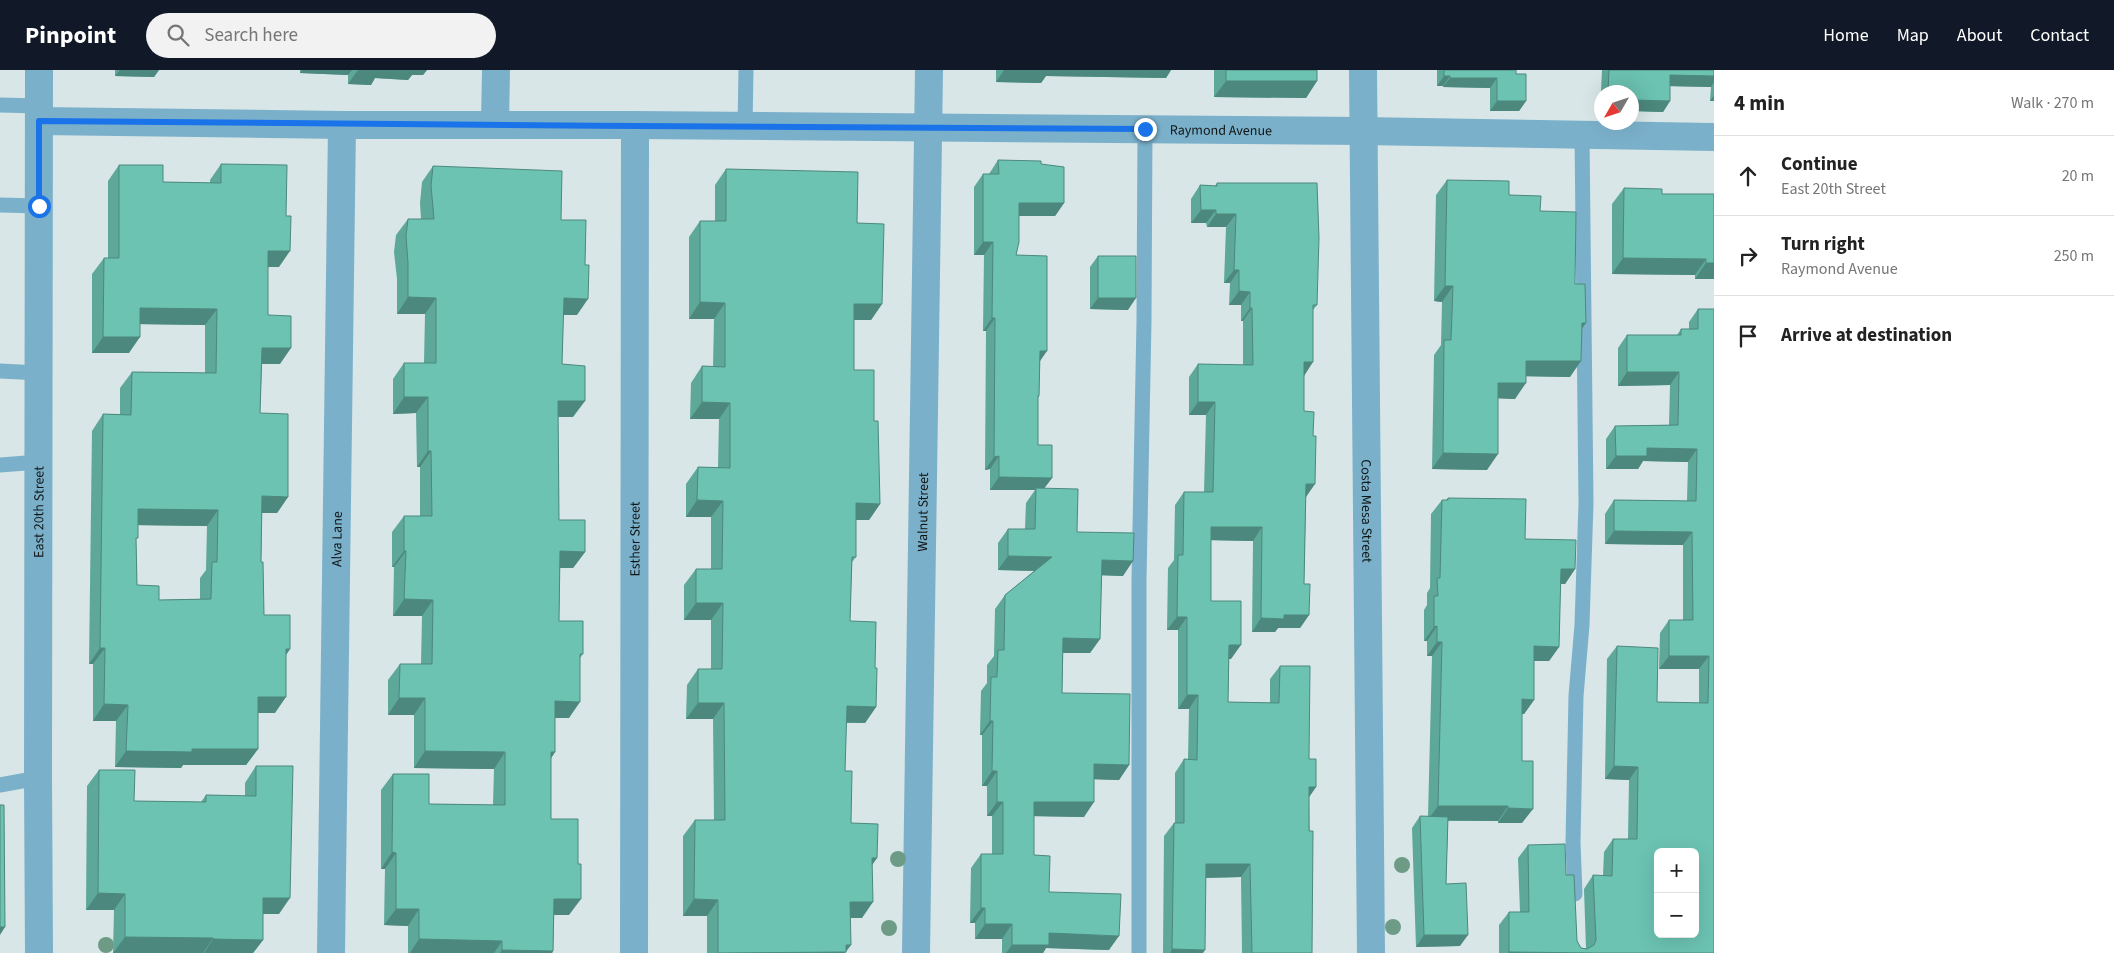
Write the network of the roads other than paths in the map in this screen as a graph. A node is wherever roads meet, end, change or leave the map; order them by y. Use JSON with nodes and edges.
{"nodes":[{"id":1,"x":39,"y":70,"type":"edge"},
{"id":2,"x":496,"y":70,"type":"edge"},
{"id":3,"x":746,"y":70,"type":"edge"},
{"id":4,"x":929,"y":70,"type":"edge"},
{"id":5,"x":1363,"y":70,"type":"edge"},
{"id":6,"x":0,"y":105,"type":"edge"},
{"id":7,"x":39,"y":114,"type":"junction"},
{"id":8,"x":495,"y":124,"type":"junction"},
{"id":9,"x":342,"y":125,"type":"junction"},
{"id":10,"x":635,"y":125,"type":"junction"},
{"id":11,"x":745,"y":126,"type":"junction"},
{"id":12,"x":928,"y":127,"type":"junction"},
{"id":13,"x":1145,"y":129,"type":"junction"},
{"id":14,"x":1362,"y":131,"type":"junction"},
{"id":15,"x":1582,"y":135,"type":"junction"},
{"id":16,"x":1714,"y":137,"type":"edge"},
{"id":17,"x":0,"y":205,"type":"edge"},
{"id":18,"x":39,"y":206,"type":"junction"},
{"id":19,"x":0,"y":371,"type":"edge"},
{"id":20,"x":40,"y":373,"type":"junction"},
{"id":21,"x":39,"y":462,"type":"junction"},
{"id":22,"x":0,"y":465,"type":"edge"},
{"id":23,"x":38,"y":778,"type":"junction"},
{"id":24,"x":0,"y":786,"type":"edge"},
{"id":25,"x":1575,"y":907,"type":"edge"},
{"id":26,"x":39,"y":953,"type":"edge"},
{"id":27,"x":331,"y":953,"type":"edge"},
{"id":28,"x":634,"y":953,"type":"edge"},
{"id":29,"x":916,"y":953,"type":"edge"},
{"id":30,"x":1138,"y":953,"type":"edge"},
{"id":31,"x":1371,"y":953,"type":"edge"}],
"edges":[{"from":1,"to":7,"type":"street","name":"East 20th Street"},
{"from":2,"to":8,"type":"street"},
{"from":3,"to":11,"type":"lane"},
{"from":4,"to":12,"type":"street","name":"Walnut Street"},
{"from":5,"to":14,"type":"street","name":"Costa Mesa Street"},
{"from":6,"to":7,"type":"lane"},
{"from":7,"to":9,"type":"street","name":"Raymond Avenue"},
{"from":7,"to":18,"type":"street","name":"East 20th Street"},
{"from":8,"to":9,"type":"street","name":"Raymond Avenue"},
{"from":8,"to":10,"type":"street","name":"Raymond Avenue"},
{"from":9,"to":27,"type":"street","name":"Alva Lane"},
{"from":10,"to":11,"type":"street","name":"Raymond Avenue"},
{"from":10,"to":28,"type":"street","name":"Esther Street"},
{"from":11,"to":12,"type":"street","name":"Raymond Avenue"},
{"from":12,"to":13,"type":"street","name":"Raymond Avenue"},
{"from":12,"to":29,"type":"street","name":"Walnut Street"},
{"from":13,"to":14,"type":"street","name":"Raymond Avenue"},
{"from":13,"to":30,"type":"lane"},
{"from":14,"to":15,"type":"street","name":"Raymond Avenue"},
{"from":14,"to":31,"type":"street","name":"Costa Mesa Street"},
{"from":15,"to":16,"type":"street","name":"Raymond Avenue"},
{"from":15,"to":25,"type":"lane"},
{"from":17,"to":18,"type":"lane"},
{"from":18,"to":20,"type":"street","name":"East 20th Street"},
{"from":19,"to":20,"type":"lane"},
{"from":20,"to":21,"type":"street","name":"East 20th Street"},
{"from":21,"to":22,"type":"lane"},
{"from":21,"to":23,"type":"street","name":"East 20th Street"},
{"from":23,"to":24,"type":"lane"},
{"from":23,"to":26,"type":"street","name":"East 20th Street"}]}
